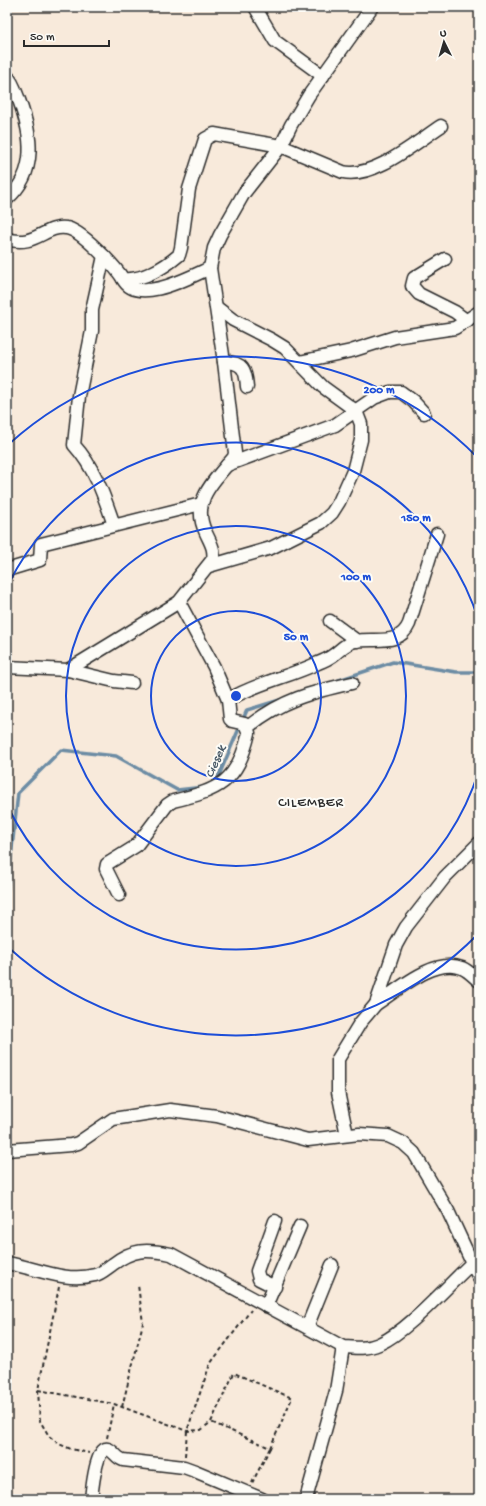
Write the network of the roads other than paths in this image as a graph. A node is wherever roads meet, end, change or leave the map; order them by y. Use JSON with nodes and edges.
{"nodes":[{"id":1,"x":255,"y":7,"type":"edge"},
{"id":2,"x":372,"y":7,"type":"edge"},
{"id":3,"x":7,"y":74,"type":"edge"},
{"id":4,"x":323,"y":76,"type":"junction"},
{"id":5,"x":441,"y":126,"type":"dead end"},
{"id":6,"x":281,"y":146,"type":"junction"},
{"id":7,"x":7,"y":199,"type":"edge"},
{"id":8,"x":7,"y":239,"type":"edge"},
{"id":9,"x":103,"y":254,"type":"junction"},
{"id":10,"x":445,"y":259,"type":"dead end"},
{"id":11,"x":210,"y":268,"type":"junction"},
{"id":12,"x":123,"y":279,"type":"junction"},
{"id":13,"x":216,"y":307,"type":"junction"},
{"id":14,"x":479,"y":312,"type":"edge"},
{"id":15,"x":467,"y":322,"type":"junction"},
{"id":16,"x":224,"y":362,"type":"junction"},
{"id":17,"x":299,"y":362,"type":"junction"},
{"id":18,"x":247,"y":387,"type":"dead end"},
{"id":19,"x":356,"y":411,"type":"junction"},
{"id":20,"x":424,"y":413,"type":"dead end"},
{"id":21,"x":227,"y":465,"type":"junction"},
{"id":22,"x":201,"y":504,"type":"junction"},
{"id":23,"x":114,"y":525,"type":"junction"},
{"id":24,"x":437,"y":534,"type":"dead end"},
{"id":25,"x":209,"y":566,"type":"junction"},
{"id":26,"x":7,"y":570,"type":"edge"},
{"id":27,"x":178,"y":602,"type":"junction"},
{"id":28,"x":330,"y":621,"type":"dead end"},
{"id":29,"x":357,"y":641,"type":"junction"},
{"id":30,"x":7,"y":667,"type":"edge"},
{"id":31,"x":68,"y":670,"type":"junction"},
{"id":32,"x":132,"y":683,"type":"dead end"},
{"id":33,"x":352,"y":683,"type":"dead end"},
{"id":34,"x":228,"y":700,"type":"junction"},
{"id":35,"x":246,"y":725,"type":"junction"},
{"id":36,"x":479,"y":843,"type":"edge"},
{"id":37,"x":119,"y":895,"type":"dead end"},
{"id":38,"x":479,"y":982,"type":"edge"},
{"id":39,"x":376,"y":1004,"type":"junction"},
{"id":40,"x":347,"y":1135,"type":"junction"},
{"id":41,"x":7,"y":1150,"type":"edge"},
{"id":42,"x":275,"y":1221,"type":"dead end"},
{"id":43,"x":300,"y":1226,"type":"dead end"},
{"id":44,"x":7,"y":1263,"type":"edge"},
{"id":45,"x":472,"y":1264,"type":"junction"},
{"id":46,"x":332,"y":1265,"type":"dead end"},
{"id":47,"x":479,"y":1278,"type":"edge"},
{"id":48,"x":275,"y":1287,"type":"junction"},
{"id":49,"x":262,"y":1304,"type":"junction"},
{"id":50,"x":307,"y":1327,"type":"junction"},
{"id":51,"x":343,"y":1347,"type":"junction"},
{"id":52,"x":91,"y":1499,"type":"edge"},
{"id":53,"x":262,"y":1499,"type":"edge"},
{"id":54,"x":306,"y":1499,"type":"edge"}],
"edges":[{"from":1,"to":4,"type":"street"},
{"from":2,"to":4,"type":"street"},
{"from":3,"to":7,"type":"street"},
{"from":4,"to":6,"type":"street"},
{"from":5,"to":6,"type":"street"},
{"from":6,"to":11,"type":"street"},
{"from":6,"to":12,"type":"street"},
{"from":8,"to":9,"type":"street"},
{"from":9,"to":12,"type":"street"},
{"from":9,"to":23,"type":"street"},
{"from":10,"to":15,"type":"street"},
{"from":11,"to":12,"type":"street"},
{"from":11,"to":13,"type":"street"},
{"from":13,"to":16,"type":"street"},
{"from":13,"to":17,"type":"street"},
{"from":14,"to":15,"type":"street"},
{"from":15,"to":17,"type":"street"},
{"from":16,"to":18,"type":"street"},
{"from":16,"to":21,"type":"street"},
{"from":17,"to":19,"type":"street"},
{"from":19,"to":20,"type":"street"},
{"from":19,"to":21,"type":"street"},
{"from":19,"to":25,"type":"street"},
{"from":21,"to":22,"type":"street"},
{"from":22,"to":23,"type":"street"},
{"from":22,"to":25,"type":"street"},
{"from":23,"to":26,"type":"street"},
{"from":24,"to":29,"type":"street"},
{"from":25,"to":27,"type":"street"},
{"from":27,"to":31,"type":"street"},
{"from":27,"to":34,"type":"street"},
{"from":28,"to":29,"type":"street"},
{"from":29,"to":34,"type":"street"},
{"from":30,"to":31,"type":"street"},
{"from":31,"to":32,"type":"street"},
{"from":33,"to":35,"type":"street"},
{"from":34,"to":35,"type":"street"},
{"from":35,"to":37,"type":"street"},
{"from":36,"to":39,"type":"street"},
{"from":38,"to":39,"type":"street"},
{"from":39,"to":40,"type":"street"},
{"from":40,"to":41,"type":"street"},
{"from":40,"to":45,"type":"street"},
{"from":42,"to":48,"type":"street"},
{"from":43,"to":48,"type":"street"},
{"from":44,"to":49,"type":"street"},
{"from":45,"to":47,"type":"street"},
{"from":45,"to":51,"type":"street"},
{"from":46,"to":50,"type":"street"},
{"from":48,"to":49,"type":"street"},
{"from":49,"to":50,"type":"street"},
{"from":50,"to":51,"type":"street"},
{"from":51,"to":54,"type":"street"},
{"from":52,"to":53,"type":"street"}]}
